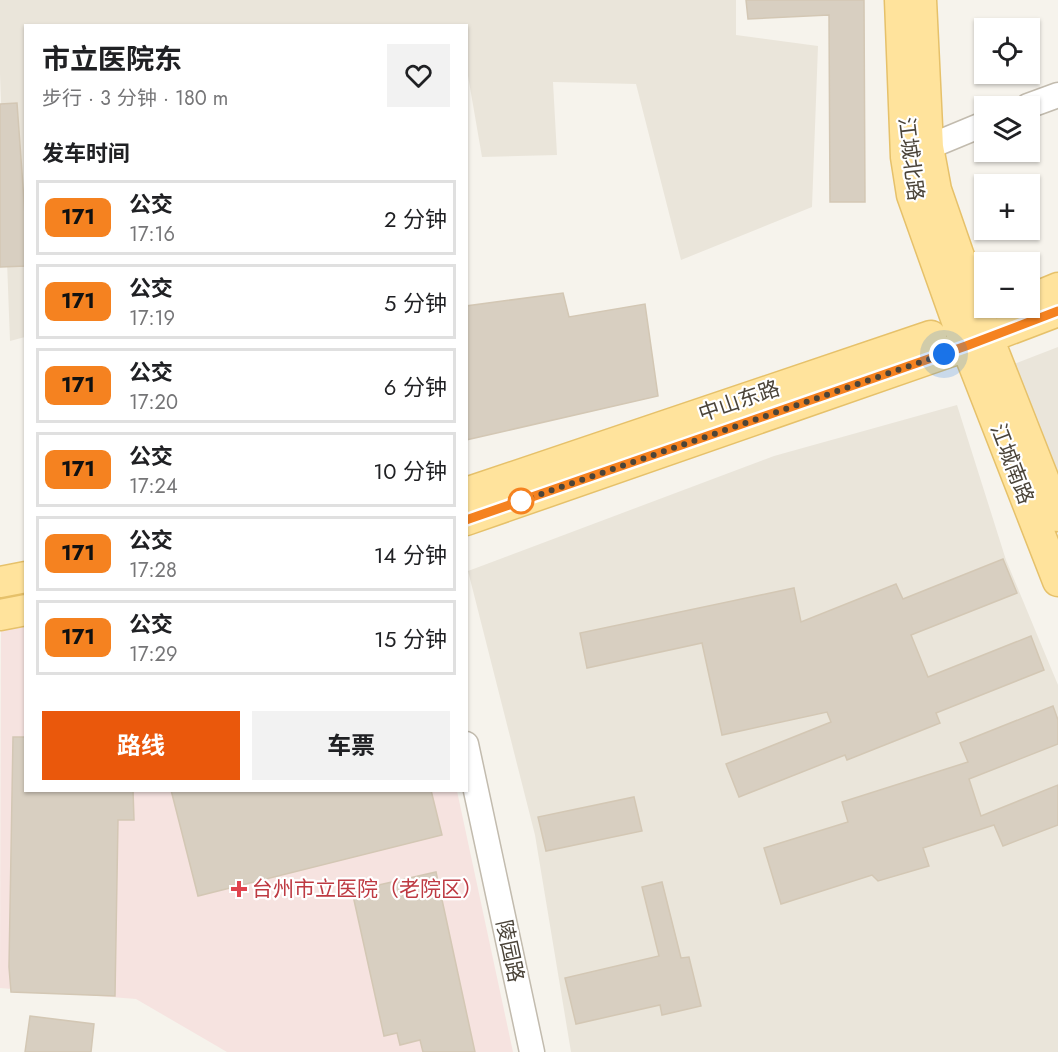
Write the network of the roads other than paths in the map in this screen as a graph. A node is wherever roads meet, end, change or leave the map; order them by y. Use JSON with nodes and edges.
{"nodes":[{"id":1,"x":900,"y":0,"type":"edge"},
{"id":2,"x":921,"y":0,"type":"edge"},
{"id":3,"x":1058,"y":95,"type":"edge"},
{"id":4,"x":1040,"y":102,"type":"edge"},
{"id":5,"x":974,"y":128,"type":"edge"},
{"id":6,"x":917,"y":152,"type":"junction"},
{"id":7,"x":1058,"y":288,"type":"edge"},
{"id":8,"x":1040,"y":295,"type":"edge"},
{"id":9,"x":1058,"y":311,"type":"edge"},
{"id":10,"x":995,"y":318,"type":"edge"},
{"id":11,"x":973,"y":333,"type":"junction"},
{"id":12,"x":468,"y":492,"type":"edge"},
{"id":13,"x":1058,"y":516,"type":"edge"},
{"id":14,"x":468,"y":519,"type":"edge"},
{"id":15,"x":24,"y":578,"type":"edge"},
{"id":16,"x":1058,"y":581,"type":"edge"},
{"id":17,"x":0,"y":582,"type":"edge"},
{"id":18,"x":24,"y":610,"type":"edge"},
{"id":19,"x":0,"y":615,"type":"edge"},
{"id":20,"x":468,"y":753,"type":"edge"},
{"id":21,"x":532,"y":1052,"type":"edge"}],
"edges":[{"from":1,"to":6,"type":"main road","name":"江城北路"},
{"from":2,"to":6,"type":"main road","name":"江城北路"},
{"from":3,"to":4,"type":"street"},
{"from":5,"to":6,"type":"street"},
{"from":6,"to":11,"type":"main road","name":"江城北路"},
{"from":7,"to":8,"type":"main road"},
{"from":9,"to":11,"type":"main road","name":"中山东路"},
{"from":10,"to":11,"type":"main road","name":"中山东路"},
{"from":11,"to":12,"type":"main road","name":"中山东路"},
{"from":11,"to":13,"type":"main road","name":"江城南路"},
{"from":11,"to":14,"type":"main road","name":"中山东路"},
{"from":11,"to":16,"type":"main road","name":"江城南路"},
{"from":15,"to":17,"type":"main road"},
{"from":18,"to":19,"type":"main road"},
{"from":20,"to":21,"type":"street","name":"陵园路"}]}
